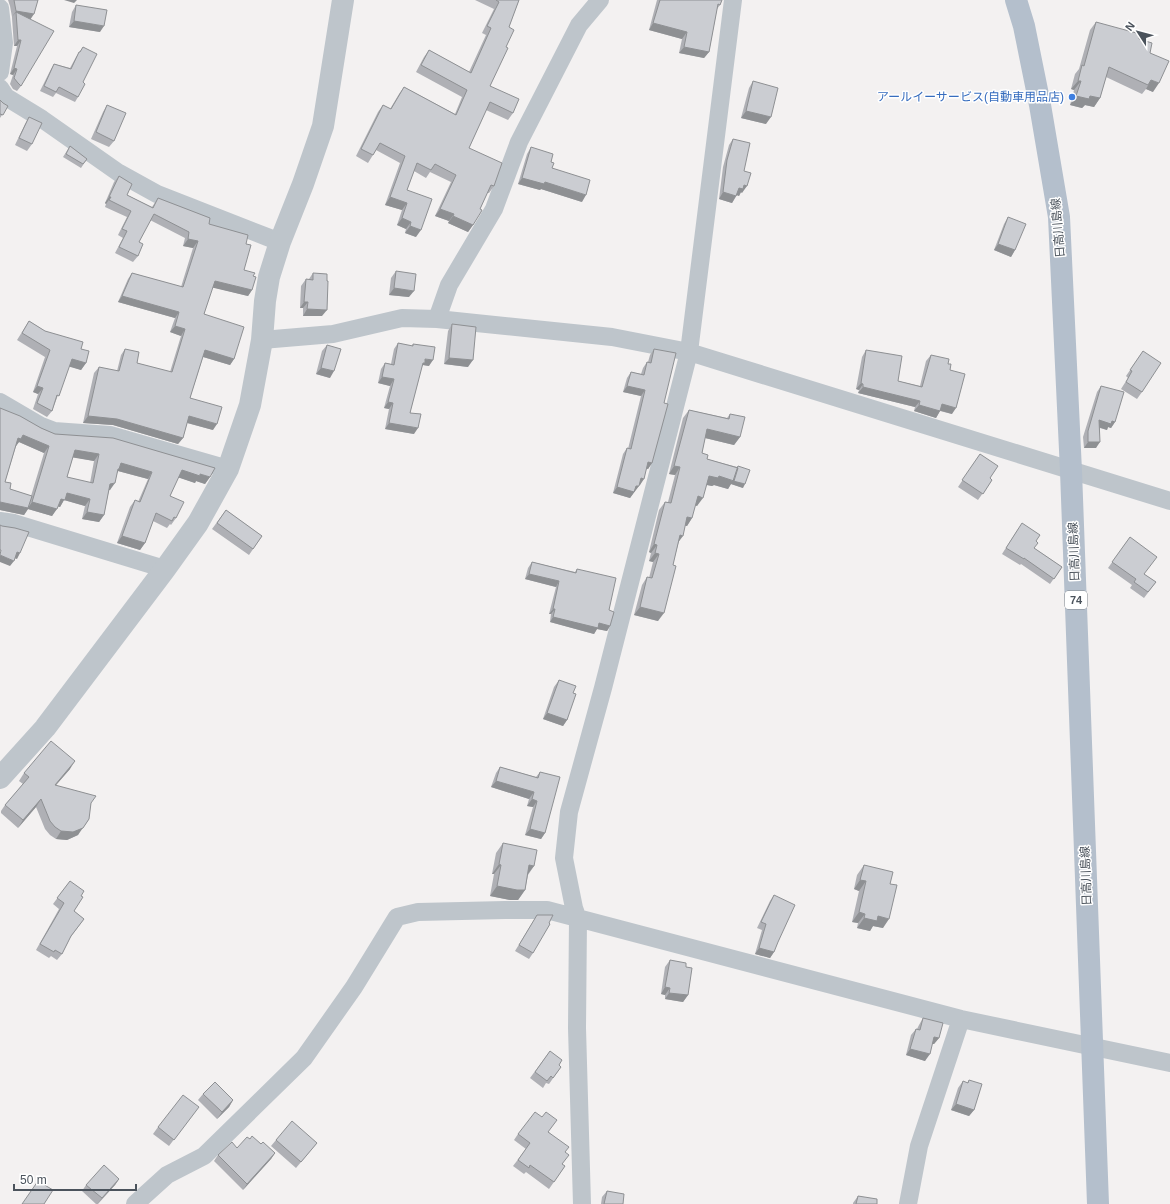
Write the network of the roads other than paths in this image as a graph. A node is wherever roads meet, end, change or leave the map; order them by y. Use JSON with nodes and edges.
{"nodes":[{"id":1,"x":343,"y":0,"type":"edge"},
{"id":2,"x":600,"y":0,"type":"edge"},
{"id":3,"x":733,"y":0,"type":"edge"},
{"id":4,"x":1016,"y":0,"type":"edge"},
{"id":5,"x":0,"y":8,"type":"edge"},
{"id":6,"x":0,"y":72,"type":"edge"},
{"id":7,"x":0,"y":88,"type":"edge"},
{"id":8,"x":280,"y":242,"type":"junction"},
{"id":9,"x":437,"y":318,"type":"junction"},
{"id":10,"x":262,"y":340,"type":"junction"},
{"id":11,"x":689,"y":352,"type":"junction"},
{"id":12,"x":0,"y":402,"type":"edge"},
{"id":13,"x":228,"y":469,"type":"junction"},
{"id":14,"x":1071,"y":472,"type":"junction"},
{"id":15,"x":1170,"y":501,"type":"edge"},
{"id":16,"x":0,"y":520,"type":"edge"},
{"id":17,"x":165,"y":569,"type":"junction"},
{"id":18,"x":0,"y":778,"type":"edge"},
{"id":19,"x":578,"y":919,"type":"junction"},
{"id":20,"x":961,"y":1019,"type":"junction"},
{"id":21,"x":1093,"y":1047,"type":"junction"},
{"id":22,"x":1170,"y":1063,"type":"edge"},
{"id":23,"x":135,"y":1204,"type":"edge"},
{"id":24,"x":582,"y":1204,"type":"edge"},
{"id":25,"x":908,"y":1204,"type":"edge"},
{"id":26,"x":1098,"y":1204,"type":"edge"}],
"edges":[{"from":1,"to":8,"type":"street"},
{"from":2,"to":9,"type":"street"},
{"from":3,"to":11,"type":"street"},
{"from":4,"to":14,"type":"main road","name":"日高川島線","number":"74"},
{"from":5,"to":6,"type":"street"},
{"from":7,"to":8,"type":"street"},
{"from":8,"to":10,"type":"street"},
{"from":9,"to":10,"type":"street"},
{"from":9,"to":11,"type":"street"},
{"from":10,"to":13,"type":"street"},
{"from":11,"to":14,"type":"street"},
{"from":11,"to":19,"type":"street"},
{"from":12,"to":13,"type":"street"},
{"from":13,"to":17,"type":"street"},
{"from":14,"to":15,"type":"street"},
{"from":14,"to":21,"type":"main road","name":"日高川島線","number":"74"},
{"from":16,"to":17,"type":"street"},
{"from":17,"to":18,"type":"street"},
{"from":19,"to":20,"type":"street"},
{"from":19,"to":23,"type":"street"},
{"from":19,"to":24,"type":"street"},
{"from":20,"to":21,"type":"street"},
{"from":20,"to":25,"type":"street"},
{"from":21,"to":22,"type":"street"},
{"from":21,"to":26,"type":"main road","name":"日高川島線","number":"74"}]}
